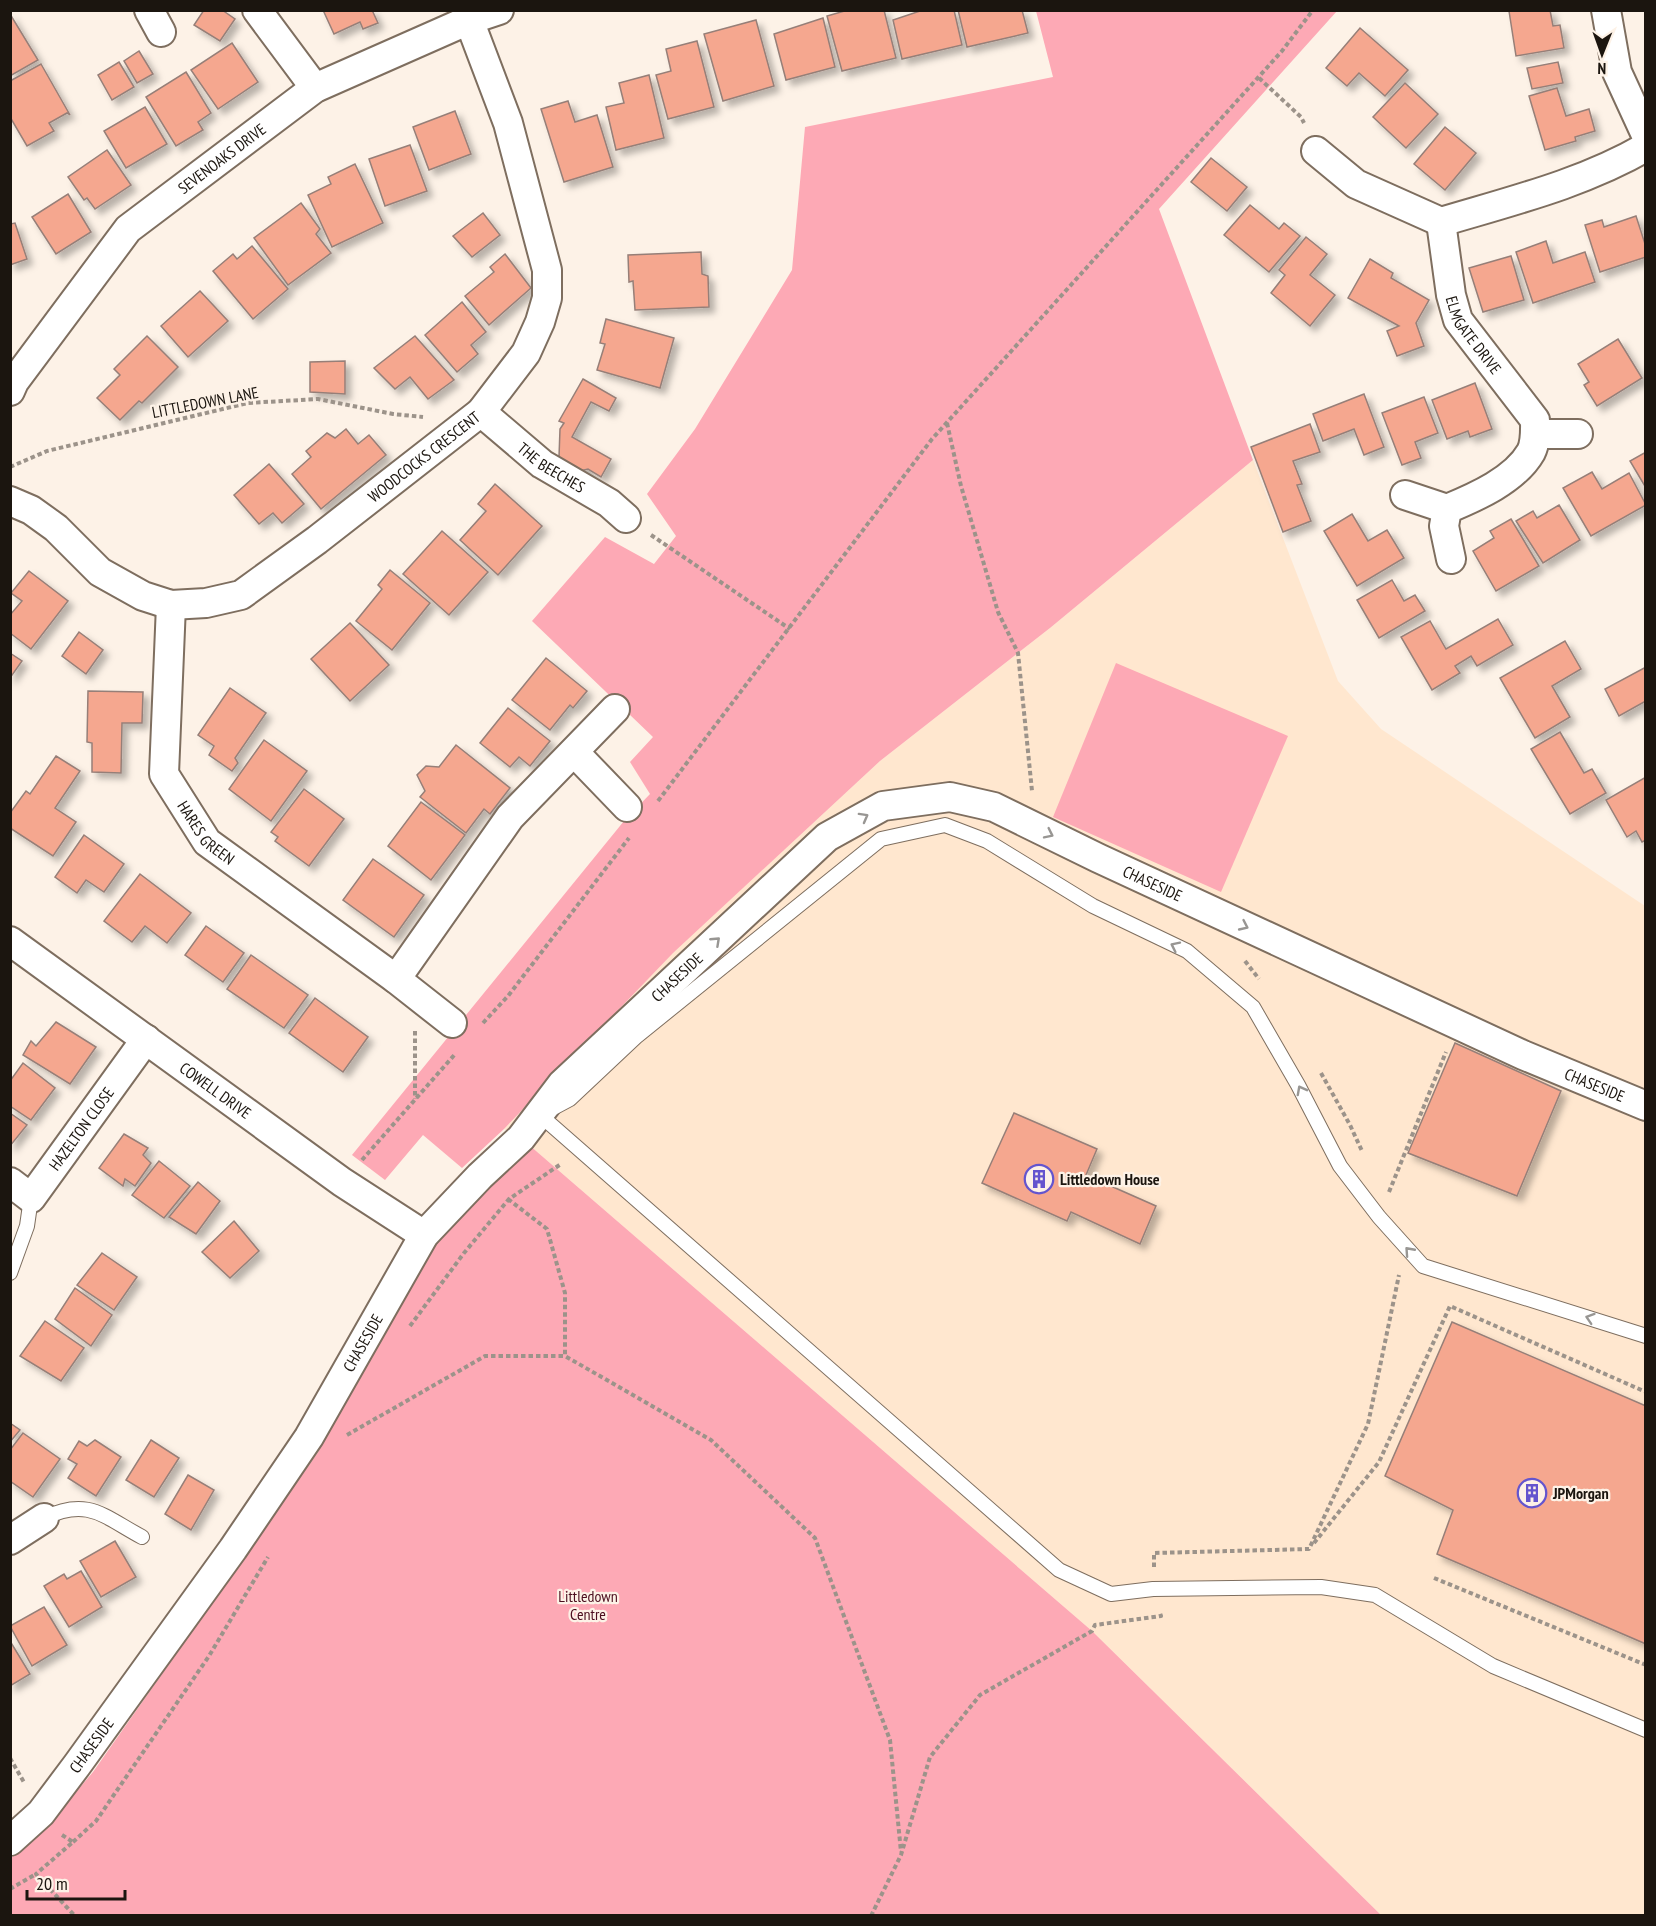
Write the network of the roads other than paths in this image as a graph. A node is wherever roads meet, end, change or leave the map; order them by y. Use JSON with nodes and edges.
{"nodes":[{"id":1,"x":257,"y":10,"type":"edge"},
{"id":2,"x":499,"y":10,"type":"edge"},
{"id":3,"x":1606,"y":10,"type":"edge"},
{"id":4,"x":470,"y":20,"type":"junction"},
{"id":5,"x":315,"y":88,"type":"junction"},
{"id":6,"x":1646,"y":135,"type":"edge"},
{"id":7,"x":1646,"y":147,"type":"edge"},
{"id":8,"x":1316,"y":151,"type":"road end"},
{"id":9,"x":1442,"y":222,"type":"junction"},
{"id":10,"x":10,"y":391,"type":"edge"},
{"id":11,"x":480,"y":411,"type":"junction"},
{"id":12,"x":1535,"y":434,"type":"junction"},
{"id":13,"x":1578,"y":434,"type":"dead end"},
{"id":14,"x":1405,"y":495,"type":"dead end"},
{"id":15,"x":10,"y":501,"type":"edge"},
{"id":16,"x":1447,"y":509,"type":"junction"},
{"id":17,"x":626,"y":518,"type":"road end"},
{"id":18,"x":1451,"y":559,"type":"dead end"},
{"id":19,"x":171,"y":605,"type":"junction"},
{"id":20,"x":615,"y":709,"type":"dead end"},
{"id":21,"x":574,"y":752,"type":"junction"},
{"id":22,"x":631,"y":819,"type":"road end"},
{"id":23,"x":10,"y":941,"type":"edge"},
{"id":24,"x":405,"y":986,"type":"junction"},
{"id":25,"x":464,"y":1033,"type":"road end"},
{"id":26,"x":146,"y":1039,"type":"junction"},
{"id":27,"x":1646,"y":1106,"type":"edge"},
{"id":28,"x":540,"y":1115,"type":"junction"},
{"id":29,"x":21,"y":1190,"type":"edge"},
{"id":30,"x":424,"y":1235,"type":"junction"},
{"id":31,"x":10,"y":1273,"type":"edge"},
{"id":32,"x":1646,"y":1336,"type":"edge"},
{"id":33,"x":44,"y":1518,"type":"joint"},
{"id":34,"x":142,"y":1537,"type":"dead end"},
{"id":35,"x":10,"y":1540,"type":"edge"},
{"id":36,"x":1646,"y":1730,"type":"edge"},
{"id":37,"x":10,"y":1841,"type":"edge"}],
"edges":[{"from":1,"to":5,"type":"street"},
{"from":2,"to":4,"type":"street","name":"SEVENOAKS DRIVE"},
{"from":3,"to":6,"type":"street"},
{"from":4,"to":5,"type":"street","name":"SEVENOAKS DRIVE"},
{"from":4,"to":11,"type":"street","name":"WOODCOCKS CRESCENT"},
{"from":5,"to":10,"type":"street","name":"SEVENOAKS DRIVE"},
{"from":7,"to":9,"type":"street"},
{"from":8,"to":9,"type":"street"},
{"from":9,"to":12,"type":"street","name":"ELMGATE DRIVE"},
{"from":11,"to":17,"type":"street","name":"THE BEECHES"},
{"from":11,"to":19,"type":"street","name":"WOODCOCKS CRESCENT"},
{"from":12,"to":13,"type":"street"},
{"from":12,"to":16,"type":"street"},
{"from":14,"to":16,"type":"street"},
{"from":15,"to":19,"type":"street","name":"WOODCOCKS CRESCENT"},
{"from":16,"to":18,"type":"street"},
{"from":19,"to":24,"type":"street","name":"HARES GREEN"},
{"from":20,"to":21,"type":"street"},
{"from":21,"to":22,"type":"street"},
{"from":21,"to":24,"type":"street"},
{"from":23,"to":26,"type":"street","name":"COWELL DRIVE"},
{"from":24,"to":25,"type":"street","name":"HARES GREEN"},
{"from":26,"to":29,"type":"street","name":"HAZELTON CLOSE"},
{"from":26,"to":30,"type":"street","name":"COWELL DRIVE"},
{"from":28,"to":27,"type":"street","name":"CHASESIDE","one_way":true},
{"from":28,"to":30,"type":"street","name":"CHASESIDE"},
{"from":32,"to":28,"type":"lane","one_way":true},
{"from":28,"to":36,"type":"lane"},
{"from":29,"to":31,"type":"lane"},
{"from":30,"to":37,"type":"street","name":"CHASESIDE"},
{"from":33,"to":34,"type":"lane"},
{"from":33,"to":35,"type":"street"}]}
